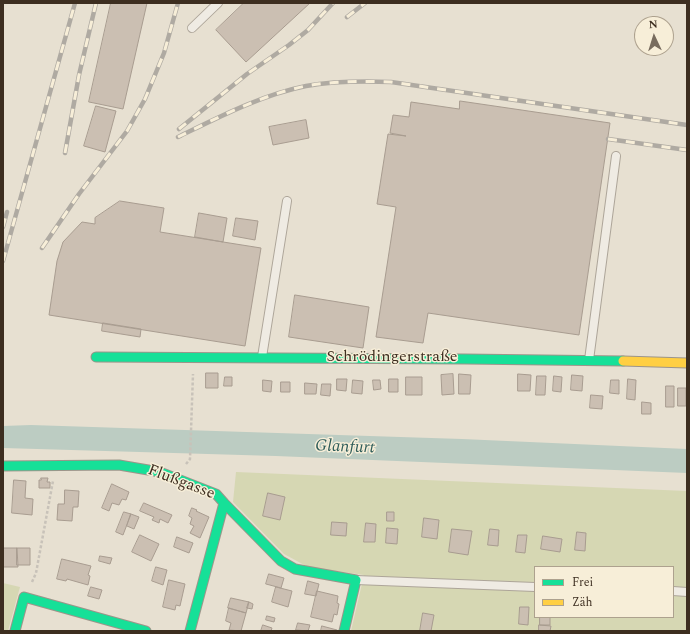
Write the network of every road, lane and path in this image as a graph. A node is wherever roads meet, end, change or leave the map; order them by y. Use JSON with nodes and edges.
{"nodes":[{"id":1,"x":218,"y":3,"type":"edge"},
{"id":2,"x":192,"y":28,"type":"dead end"},
{"id":3,"x":616,"y":156,"type":"dead end"},
{"id":4,"x":287,"y":201,"type":"dead end"},
{"id":5,"x":96,"y":357,"type":"dead end"},
{"id":6,"x":194,"y":358,"type":"junction"},
{"id":7,"x":262,"y":358,"type":"junction"},
{"id":8,"x":589,"y":360,"type":"junction"},
{"id":9,"x":687,"y":363,"type":"edge"},
{"id":10,"x":190,"y":459,"type":"dead end"},
{"id":11,"x":56,"y":465,"type":"junction"},
{"id":12,"x":3,"y":466,"type":"edge"},
{"id":13,"x":224,"y":503,"type":"junction"},
{"id":14,"x":356,"y":580,"type":"junction"},
{"id":15,"x":534,"y":587,"type":"edge"},
{"id":16,"x":674,"y":591,"type":"edge"},
{"id":17,"x":687,"y":592,"type":"edge"},
{"id":18,"x":24,"y":597,"type":"junction"},
{"id":19,"x":15,"y":631,"type":"edge"},
{"id":20,"x":146,"y":631,"type":"edge"},
{"id":21,"x":190,"y":631,"type":"edge"},
{"id":22,"x":344,"y":631,"type":"edge"}],
"edges":[{"from":1,"to":2,"type":"lane"},
{"from":3,"to":8,"type":"lane"},
{"from":4,"to":7,"type":"lane"},
{"from":5,"to":6,"type":"street","name":"Schrödingerstraße"},
{"from":6,"to":7,"type":"street","name":"Schrödingerstraße"},
{"from":6,"to":10,"type":"path"},
{"from":7,"to":8,"type":"street","name":"Schrödingerstraße"},
{"from":8,"to":9,"type":"street","name":"Schrödingerstraße"},
{"from":11,"to":12,"type":"street","name":"Flußgasse"},
{"from":11,"to":13,"type":"street","name":"Flußgasse"},
{"from":11,"to":18,"type":"path"},
{"from":13,"to":14,"type":"street"},
{"from":13,"to":21,"type":"street","name":"Flußgasse"},
{"from":14,"to":15,"type":"lane"},
{"from":14,"to":22,"type":"street"},
{"from":16,"to":17,"type":"lane"},
{"from":18,"to":19,"type":"street"},
{"from":18,"to":20,"type":"street"}]}
